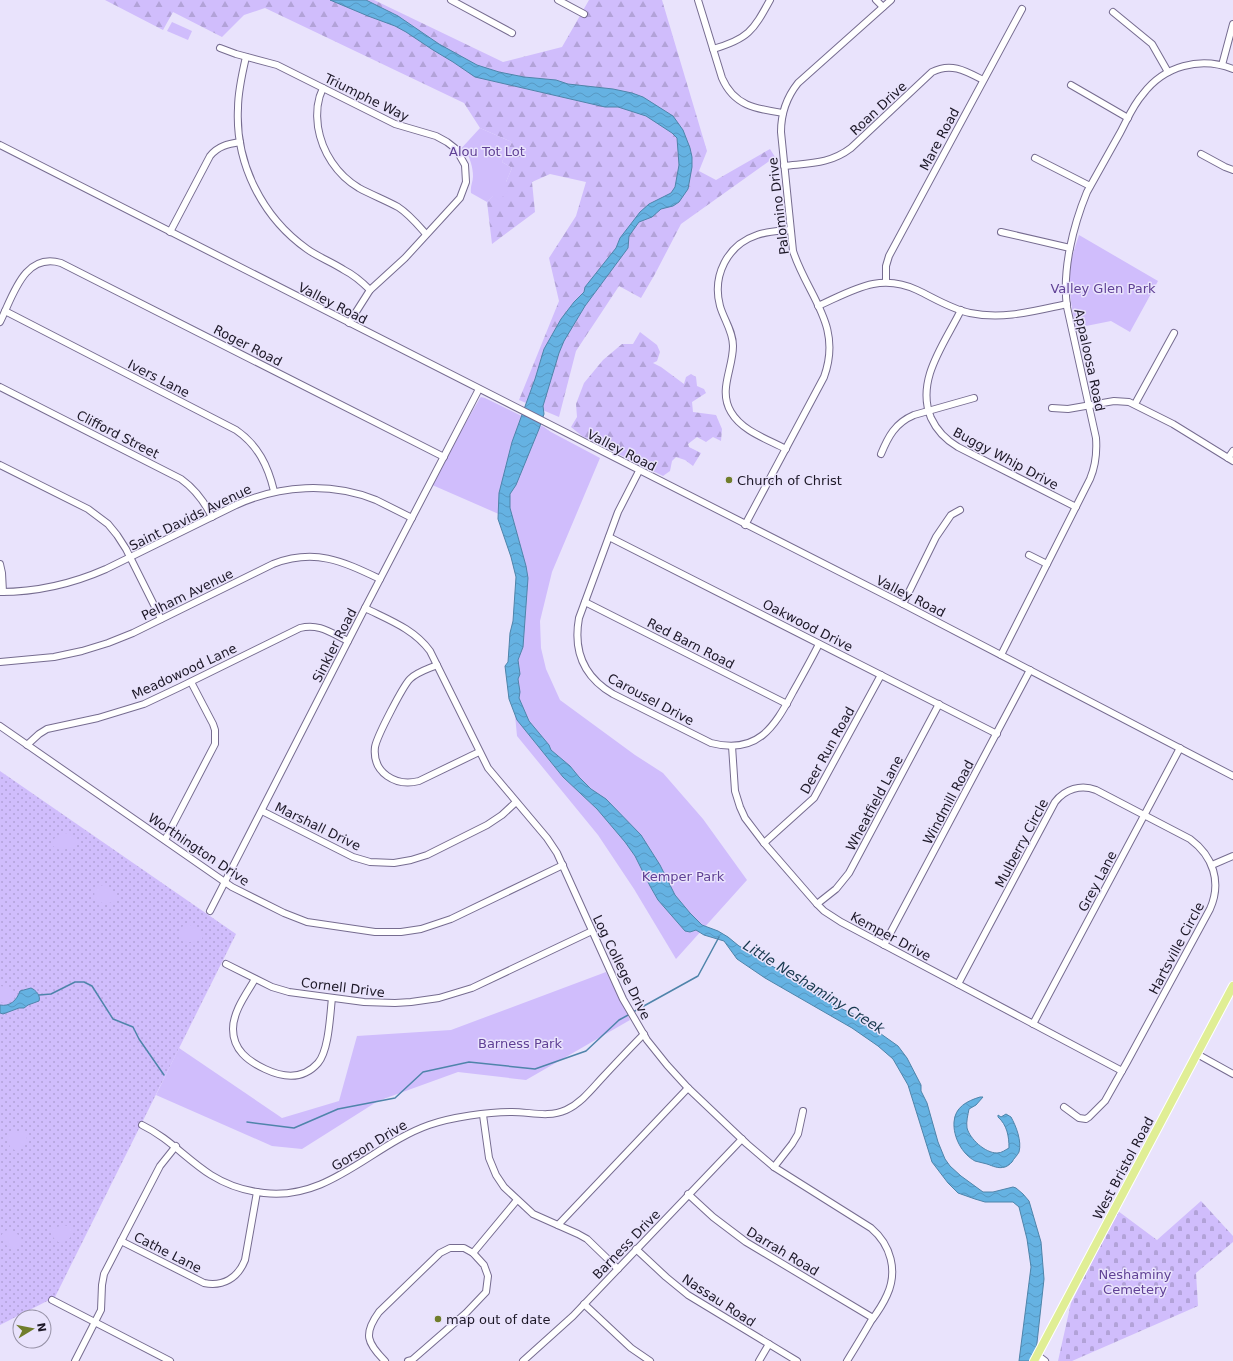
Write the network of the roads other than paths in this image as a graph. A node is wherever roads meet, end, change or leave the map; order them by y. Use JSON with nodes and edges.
{"nodes":[{"id":1,"x":451,"y":0,"type":"edge"},
{"id":2,"x":558,"y":0,"type":"edge"},
{"id":3,"x":698,"y":0,"type":"edge"},
{"id":4,"x":770,"y":0,"type":"edge"},
{"id":5,"x":876,"y":0,"type":"edge"},
{"id":6,"x":891,"y":0,"type":"edge"},
{"id":7,"x":883,"y":7,"type":"junction"},
{"id":8,"x":1022,"y":9,"type":"dead end"},
{"id":9,"x":1113,"y":12,"type":"dead end"},
{"id":10,"x":584,"y":14,"type":"dead end"},
{"id":11,"x":1233,"y":24,"type":"edge"},
{"id":12,"x":512,"y":33,"type":"dead end"},
{"id":13,"x":220,"y":48,"type":"dead end"},
{"id":14,"x":713,"y":49,"type":"junction"},
{"id":15,"x":246,"y":57,"type":"junction"},
{"id":16,"x":1222,"y":65,"type":"junction"},
{"id":17,"x":1233,"y":69,"type":"edge"},
{"id":18,"x":1168,"y":72,"type":"junction"},
{"id":19,"x":983,"y":80,"type":"junction"},
{"id":20,"x":1071,"y":85,"type":"dead end"},
{"id":21,"x":323,"y":88,"type":"junction"},
{"id":22,"x":783,"y":113,"type":"junction"},
{"id":23,"x":1128,"y":118,"type":"junction"},
{"id":24,"x":240,"y":142,"type":"junction"},
{"id":25,"x":0,"y":146,"type":"edge"},
{"id":26,"x":1201,"y":154,"type":"dead end"},
{"id":27,"x":1035,"y":158,"type":"dead end"},
{"id":28,"x":784,"y":166,"type":"junction"},
{"id":29,"x":1233,"y":170,"type":"edge"},
{"id":30,"x":1090,"y":186,"type":"junction"},
{"id":31,"x":790,"y":230,"type":"junction"},
{"id":32,"x":170,"y":232,"type":"junction"},
{"id":33,"x":1001,"y":232,"type":"dead end"},
{"id":34,"x":426,"y":234,"type":"junction"},
{"id":35,"x":1070,"y":248,"type":"junction"},
{"id":36,"x":886,"y":282,"type":"junction"},
{"id":37,"x":370,"y":290,"type":"junction"},
{"id":38,"x":1067,"y":304,"type":"junction"},
{"id":39,"x":818,"y":306,"type":"junction"},
{"id":40,"x":961,"y":310,"type":"junction"},
{"id":41,"x":5,"y":311,"type":"junction"},
{"id":42,"x":0,"y":322,"type":"edge"},
{"id":43,"x":349,"y":323,"type":"junction"},
{"id":44,"x":1174,"y":333,"type":"dead end"},
{"id":45,"x":0,"y":386,"type":"edge"},
{"id":46,"x":479,"y":389,"type":"junction"},
{"id":47,"x":974,"y":398,"type":"dead end"},
{"id":48,"x":1135,"y":404,"type":"junction"},
{"id":49,"x":1089,"y":406,"type":"junction"},
{"id":50,"x":1052,"y":408,"type":"dead end"},
{"id":51,"x":928,"y":411,"type":"junction"},
{"id":52,"x":786,"y":448,"type":"junction"},
{"id":53,"x":1233,"y":451,"type":"edge"},
{"id":54,"x":881,"y":454,"type":"dead end"},
{"id":55,"x":444,"y":457,"type":"junction"},
{"id":56,"x":1231,"y":459,"type":"edge"},
{"id":57,"x":0,"y":465,"type":"edge"},
{"id":58,"x":639,"y":471,"type":"junction"},
{"id":59,"x":274,"y":492,"type":"junction"},
{"id":60,"x":1076,"y":507,"type":"junction"},
{"id":61,"x":960,"y":510,"type":"dead end"},
{"id":62,"x":212,"y":517,"type":"junction"},
{"id":63,"x":412,"y":518,"type":"junction"},
{"id":64,"x":745,"y":525,"type":"junction"},
{"id":65,"x":609,"y":537,"type":"junction"},
{"id":66,"x":1029,"y":555,"type":"dead end"},
{"id":67,"x":130,"y":558,"type":"junction"},
{"id":68,"x":0,"y":564,"type":"edge"},
{"id":69,"x":1047,"y":564,"type":"junction"},
{"id":70,"x":380,"y":579,"type":"junction"},
{"id":71,"x":2,"y":592,"type":"edge"},
{"id":72,"x":585,"y":602,"type":"junction"},
{"id":73,"x":903,"y":604,"type":"junction"},
{"id":74,"x":365,"y":608,"type":"junction"},
{"id":75,"x":161,"y":619,"type":"junction"},
{"id":76,"x":348,"y":641,"type":"junction"},
{"id":77,"x":819,"y":644,"type":"junction"},
{"id":78,"x":1001,"y":655,"type":"junction"},
{"id":79,"x":0,"y":662,"type":"edge"},
{"id":80,"x":437,"y":665,"type":"junction"},
{"id":81,"x":1030,"y":670,"type":"junction"},
{"id":82,"x":881,"y":675,"type":"junction"},
{"id":83,"x":191,"y":682,"type":"junction"},
{"id":84,"x":787,"y":704,"type":"junction"},
{"id":85,"x":939,"y":704,"type":"junction"},
{"id":86,"x":0,"y":726,"type":"edge"},
{"id":87,"x":997,"y":734,"type":"junction"},
{"id":88,"x":27,"y":745,"type":"junction"},
{"id":89,"x":732,"y":746,"type":"junction"},
{"id":90,"x":1180,"y":748,"type":"junction"},
{"id":91,"x":479,"y":752,"type":"junction"},
{"id":92,"x":1233,"y":776,"type":"edge"},
{"id":93,"x":516,"y":802,"type":"junction"},
{"id":94,"x":262,"y":811,"type":"junction"},
{"id":95,"x":1144,"y":816,"type":"junction"},
{"id":96,"x":165,"y":840,"type":"junction"},
{"id":97,"x":764,"y":842,"type":"junction"},
{"id":98,"x":1233,"y":856,"type":"edge"},
{"id":99,"x":563,"y":865,"type":"junction"},
{"id":100,"x":1212,"y":865,"type":"junction"},
{"id":101,"x":226,"y":882,"type":"junction"},
{"id":102,"x":817,"y":904,"type":"junction"},
{"id":103,"x":210,"y":911,"type":"dead end"},
{"id":104,"x":592,"y":930,"type":"junction"},
{"id":105,"x":884,"y":945,"type":"junction"},
{"id":106,"x":226,"y":964,"type":"dead end"},
{"id":107,"x":255,"y":979,"type":"junction"},
{"id":108,"x":958,"y":984,"type":"junction"},
{"id":109,"x":1233,"y":986,"type":"edge"},
{"id":110,"x":332,"y":998,"type":"junction"},
{"id":111,"x":1033,"y":1024,"type":"junction"},
{"id":112,"x":644,"y":1034,"type":"junction"},
{"id":113,"x":1197,"y":1054,"type":"junction"},
{"id":114,"x":1122,"y":1071,"type":"junction"},
{"id":115,"x":1233,"y":1074,"type":"edge"},
{"id":116,"x":688,"y":1088,"type":"junction"},
{"id":117,"x":1064,"y":1107,"type":"dead end"},
{"id":118,"x":803,"y":1111,"type":"dead end"},
{"id":119,"x":483,"y":1115,"type":"junction"},
{"id":120,"x":142,"y":1125,"type":"dead end"},
{"id":121,"x":742,"y":1139,"type":"junction"},
{"id":122,"x":176,"y":1146,"type":"junction"},
{"id":123,"x":774,"y":1167,"type":"junction"},
{"id":124,"x":257,"y":1192,"type":"junction"},
{"id":125,"x":688,"y":1194,"type":"junction"},
{"id":126,"x":517,"y":1200,"type":"junction"},
{"id":127,"x":558,"y":1225,"type":"junction"},
{"id":128,"x":121,"y":1241,"type":"junction"},
{"id":129,"x":636,"y":1249,"type":"junction"},
{"id":130,"x":473,"y":1253,"type":"junction"},
{"id":131,"x":618,"y":1269,"type":"junction"},
{"id":132,"x":52,"y":1300,"type":"dead end"},
{"id":133,"x":584,"y":1304,"type":"junction"},
{"id":134,"x":873,"y":1318,"type":"junction"},
{"id":135,"x":95,"y":1322,"type":"junction"},
{"id":136,"x":769,"y":1344,"type":"junction"},
{"id":137,"x":1036,"y":1357,"type":"edge"},
{"id":138,"x":528,"y":1360,"type":"edge"},
{"id":139,"x":75,"y":1361,"type":"edge"},
{"id":140,"x":170,"y":1361,"type":"edge"},
{"id":141,"x":385,"y":1361,"type":"edge"},
{"id":142,"x":408,"y":1361,"type":"edge"},
{"id":143,"x":650,"y":1361,"type":"edge"},
{"id":144,"x":759,"y":1361,"type":"edge"},
{"id":145,"x":797,"y":1361,"type":"edge"},
{"id":146,"x":847,"y":1361,"type":"edge"},
{"id":147,"x":1045,"y":1361,"type":"edge"}],
"edges":[{"from":1,"to":12,"type":"street"},
{"from":2,"to":10,"type":"street"},
{"from":3,"to":14,"type":"street"},
{"from":4,"to":14,"type":"street"},
{"from":5,"to":7,"type":"street"},
{"from":6,"to":7,"type":"street","name":"Palomino Drive"},
{"from":7,"to":22,"type":"street","name":"Palomino Drive"},
{"from":8,"to":19,"type":"street","name":"Mare Road"},
{"from":9,"to":18,"type":"street"},
{"from":11,"to":16,"type":"street"},
{"from":13,"to":15,"type":"street","name":"Triumphe Way"},
{"from":14,"to":22,"type":"street"},
{"from":15,"to":21,"type":"street","name":"Triumphe Way"},
{"from":15,"to":24,"type":"street"},
{"from":16,"to":17,"type":"street","name":"Appaloosa Road"},
{"from":16,"to":18,"type":"street","name":"Appaloosa Road"},
{"from":18,"to":23,"type":"street","name":"Appaloosa Road"},
{"from":19,"to":28,"type":"street","name":"Roan Drive"},
{"from":19,"to":36,"type":"street","name":"Mare Road"},
{"from":20,"to":23,"type":"street"},
{"from":21,"to":34,"type":"street"},
{"from":21,"to":34,"type":"street","name":"Triumphe Way"},
{"from":22,"to":28,"type":"street","name":"Palomino Drive"},
{"from":23,"to":30,"type":"street","name":"Appaloosa Road"},
{"from":24,"to":32,"type":"street"},
{"from":24,"to":37,"type":"street"},
{"from":25,"to":32,"type":"street","name":"Valley Road"},
{"from":26,"to":29,"type":"street"},
{"from":27,"to":30,"type":"street"},
{"from":28,"to":31,"type":"street","name":"Palomino Drive"},
{"from":30,"to":35,"type":"street","name":"Appaloosa Road"},
{"from":31,"to":39,"type":"street","name":"Palomino Drive"},
{"from":31,"to":52,"type":"street"},
{"from":32,"to":43,"type":"street","name":"Valley Road"},
{"from":33,"to":35,"type":"street"},
{"from":34,"to":37,"type":"street","name":"Triumphe Way"},
{"from":35,"to":38,"type":"street","name":"Appaloosa Road"},
{"from":36,"to":39,"type":"street"},
{"from":36,"to":40,"type":"street"},
{"from":37,"to":43,"type":"street","name":"Triumphe Way"},
{"from":38,"to":40,"type":"street"},
{"from":38,"to":49,"type":"street","name":"Appaloosa Road"},
{"from":39,"to":52,"type":"street","name":"Palomino Drive"},
{"from":40,"to":51,"type":"street","name":"Buggy Whip Drive"},
{"from":41,"to":42,"type":"street"},
{"from":41,"to":55,"type":"street","name":"Roger Road"},
{"from":41,"to":59,"type":"street","name":"Ivers Lane"},
{"from":43,"to":46,"type":"street","name":"Valley Road"},
{"from":44,"to":48,"type":"street"},
{"from":45,"to":62,"type":"street","name":"Clifford Street"},
{"from":46,"to":55,"type":"street","name":"Sinkler Road"},
{"from":46,"to":58,"type":"street","name":"Valley Road"},
{"from":47,"to":51,"type":"street"},
{"from":48,"to":49,"type":"street"},
{"from":48,"to":56,"type":"street"},
{"from":49,"to":50,"type":"street"},
{"from":49,"to":60,"type":"street","name":"Appaloosa Road"},
{"from":51,"to":54,"type":"street"},
{"from":51,"to":60,"type":"street","name":"Buggy Whip Drive"},
{"from":52,"to":64,"type":"street","name":"Palomino Drive"},
{"from":53,"to":56,"type":"street"},
{"from":55,"to":63,"type":"street","name":"Sinkler Road"},
{"from":57,"to":67,"type":"street"},
{"from":58,"to":64,"type":"street","name":"Valley Road"},
{"from":58,"to":65,"type":"street","name":"Carousel Drive"},
{"from":59,"to":62,"type":"street","name":"Saint Davids Avenue"},
{"from":59,"to":63,"type":"street","name":"Saint Davids Avenue"},
{"from":60,"to":69,"type":"street","name":"Appaloosa Road"},
{"from":61,"to":73,"type":"street"},
{"from":62,"to":67,"type":"street","name":"Saint Davids Avenue"},
{"from":63,"to":70,"type":"street","name":"Sinkler Road"},
{"from":64,"to":73,"type":"street","name":"Valley Road"},
{"from":65,"to":72,"type":"street","name":"Carousel Drive"},
{"from":65,"to":77,"type":"street","name":"Oakwood Drive"},
{"from":66,"to":69,"type":"street"},
{"from":67,"to":71,"type":"street","name":"Saint Davids Avenue"},
{"from":67,"to":75,"type":"street"},
{"from":68,"to":71,"type":"street"},
{"from":69,"to":78,"type":"street","name":"Appaloosa Road"},
{"from":70,"to":74,"type":"street","name":"Sinkler Road"},
{"from":70,"to":75,"type":"street","name":"Pelham Avenue"},
{"from":72,"to":84,"type":"street","name":"Red Barn Road"},
{"from":72,"to":89,"type":"street","name":"Carousel Drive"},
{"from":73,"to":78,"type":"street","name":"Valley Road"},
{"from":74,"to":76,"type":"street","name":"Sinkler Road"},
{"from":74,"to":80,"type":"street","name":"Log College Drive"},
{"from":75,"to":79,"type":"street","name":"Pelham Avenue"},
{"from":76,"to":83,"type":"street","name":"Meadowood Lane"},
{"from":76,"to":94,"type":"street","name":"Sinkler Road"},
{"from":77,"to":82,"type":"street","name":"Oakwood Drive"},
{"from":77,"to":84,"type":"street","name":"Carousel Drive"},
{"from":78,"to":81,"type":"street","name":"Valley Road"},
{"from":80,"to":91,"type":"street","name":"Log College Drive"},
{"from":80,"to":91,"type":"street"},
{"from":81,"to":87,"type":"street","name":"Windmill Road"},
{"from":81,"to":90,"type":"street","name":"Valley Road"},
{"from":82,"to":85,"type":"street","name":"Oakwood Drive"},
{"from":82,"to":97,"type":"street","name":"Deer Run Road"},
{"from":83,"to":88,"type":"street","name":"Meadowood Lane"},
{"from":83,"to":96,"type":"street"},
{"from":84,"to":89,"type":"street","name":"Carousel Drive"},
{"from":85,"to":87,"type":"street","name":"Oakwood Drive"},
{"from":85,"to":102,"type":"street","name":"Wheatfield Lane"},
{"from":86,"to":88,"type":"street","name":"Worthington Drive"},
{"from":87,"to":105,"type":"street","name":"Windmill Road"},
{"from":88,"to":96,"type":"street","name":"Worthington Drive"},
{"from":89,"to":97,"type":"street","name":"Kemper Drive"},
{"from":90,"to":92,"type":"street","name":"Valley Road"},
{"from":90,"to":95,"type":"street","name":"Grey Lane"},
{"from":91,"to":93,"type":"street","name":"Log College Drive"},
{"from":93,"to":94,"type":"street","name":"Marshall Drive"},
{"from":93,"to":99,"type":"street","name":"Log College Drive"},
{"from":94,"to":101,"type":"street","name":"Sinkler Road"},
{"from":95,"to":100,"type":"street","name":"Hartsville Circle"},
{"from":95,"to":108,"type":"street","name":"Mulberry Circle"},
{"from":95,"to":111,"type":"street","name":"Grey Lane"},
{"from":96,"to":101,"type":"street","name":"Worthington Drive"},
{"from":97,"to":102,"type":"street","name":"Kemper Drive"},
{"from":98,"to":100,"type":"street"},
{"from":99,"to":101,"type":"street","name":"Worthington Drive"},
{"from":99,"to":104,"type":"street","name":"Log College Drive"},
{"from":100,"to":114,"type":"street","name":"Hartsville Circle"},
{"from":101,"to":103,"type":"street","name":"Sinkler Road"},
{"from":102,"to":105,"type":"street","name":"Kemper Drive"},
{"from":104,"to":110,"type":"street","name":"Cornell Drive"},
{"from":104,"to":112,"type":"street","name":"Log College Drive"},
{"from":105,"to":108,"type":"street","name":"Kemper Drive"},
{"from":106,"to":107,"type":"street","name":"Cornell Drive"},
{"from":107,"to":110,"type":"street","name":"Cornell Drive"},
{"from":107,"to":110,"type":"street"},
{"from":108,"to":111,"type":"street","name":"Kemper Drive"},
{"from":109,"to":113,"type":"main road","name":"West Bristol Road"},
{"from":111,"to":114,"type":"street","name":"Kemper Drive"},
{"from":112,"to":116,"type":"street","name":"Log College Drive"},
{"from":112,"to":119,"type":"street","name":"Gorson Drive"},
{"from":113,"to":115,"type":"street"},
{"from":113,"to":137,"type":"main road","name":"West Bristol Road"},
{"from":114,"to":117,"type":"street","name":"Hartsville Circle"},
{"from":116,"to":121,"type":"street","name":"Log College Drive"},
{"from":116,"to":127,"type":"street"},
{"from":118,"to":123,"type":"street"},
{"from":119,"to":124,"type":"street","name":"Gorson Drive"},
{"from":119,"to":126,"type":"street"},
{"from":120,"to":122,"type":"street","name":"Gorson Drive"},
{"from":121,"to":123,"type":"street","name":"Log College Drive"},
{"from":121,"to":125,"type":"street","name":"Barness Drive"},
{"from":122,"to":124,"type":"street","name":"Gorson Drive"},
{"from":122,"to":128,"type":"street"},
{"from":123,"to":134,"type":"street","name":"Log College Drive"},
{"from":124,"to":128,"type":"street","name":"Cathe Lane"},
{"from":125,"to":129,"type":"street","name":"Barness Drive"},
{"from":125,"to":134,"type":"street","name":"Darrah Road"},
{"from":126,"to":127,"type":"street"},
{"from":126,"to":130,"type":"street"},
{"from":127,"to":131,"type":"street"},
{"from":128,"to":135,"type":"street"},
{"from":129,"to":131,"type":"street","name":"Barness Drive"},
{"from":129,"to":136,"type":"street","name":"Nassau Road"},
{"from":130,"to":141,"type":"street"},
{"from":130,"to":142,"type":"street"},
{"from":131,"to":133,"type":"street","name":"Barness Drive"},
{"from":132,"to":135,"type":"street"},
{"from":133,"to":138,"type":"street","name":"Barness Drive"},
{"from":133,"to":143,"type":"street"},
{"from":134,"to":146,"type":"street","name":"Log College Drive"},
{"from":135,"to":139,"type":"street"},
{"from":135,"to":140,"type":"street"},
{"from":136,"to":144,"type":"street"},
{"from":136,"to":145,"type":"street","name":"Nassau Road"},
{"from":137,"to":147,"type":"street"}]}
